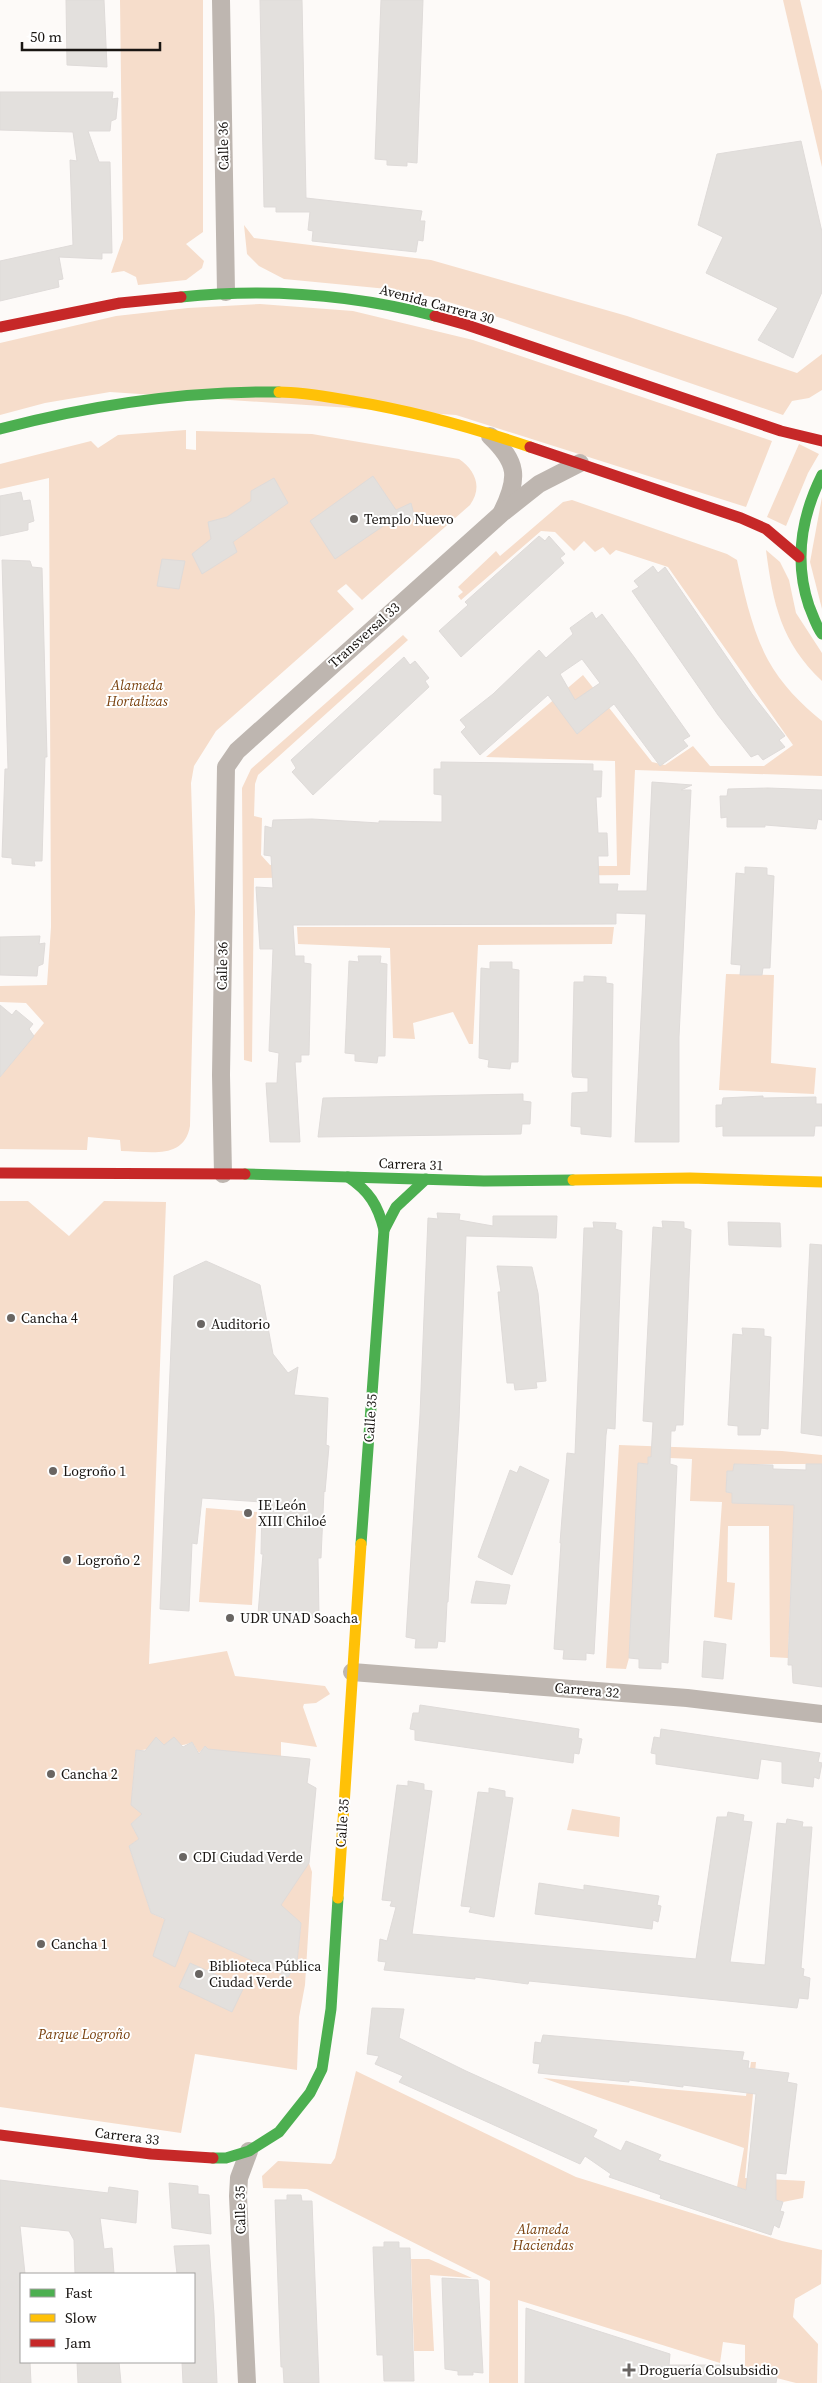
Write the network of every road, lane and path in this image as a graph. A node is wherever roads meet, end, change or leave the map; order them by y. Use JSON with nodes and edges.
{"nodes":[{"id":1,"x":221,"y":0,"type":"edge"},
{"id":2,"x":226,"y":292,"type":"junction"},
{"id":3,"x":0,"y":327,"type":"edge"},
{"id":4,"x":0,"y":428,"type":"edge"},
{"id":5,"x":486,"y":432,"type":"junction"},
{"id":6,"x":822,"y":441,"type":"edge"},
{"id":7,"x":580,"y":463,"type":"junction"},
{"id":8,"x":822,"y":475,"type":"edge"},
{"id":9,"x":501,"y":514,"type":"junction"},
{"id":10,"x":799,"y":557,"type":"junction"},
{"id":11,"x":822,"y":634,"type":"edge"},
{"id":12,"x":230,"y":759,"type":"joint"},
{"id":13,"x":0,"y":1173,"type":"edge"},
{"id":14,"x":223,"y":1174,"type":"junction"},
{"id":15,"x":348,"y":1177,"type":"junction"},
{"id":16,"x":426,"y":1179,"type":"junction"},
{"id":17,"x":822,"y":1182,"type":"edge"},
{"id":18,"x":384,"y":1230,"type":"junction"},
{"id":19,"x":352,"y":1672,"type":"junction"},
{"id":20,"x":822,"y":1714,"type":"edge"},
{"id":21,"x":0,"y":2135,"type":"edge"},
{"id":22,"x":249,"y":2151,"type":"junction"},
{"id":23,"x":247,"y":2383,"type":"edge"}],
"edges":[{"from":1,"to":2,"type":"street","name":"Calle 36"},
{"from":2,"to":3,"type":"street","name":"Avenida Carrera 30"},
{"from":2,"to":6,"type":"street","name":"Avenida Carrera 30"},
{"from":4,"to":5,"type":"street"},
{"from":5,"to":7,"type":"street"},
{"from":5,"to":9,"type":"street","name":"Transversal 33"},
{"from":7,"to":9,"type":"street","name":"Transversal 33"},
{"from":7,"to":10,"type":"street"},
{"from":8,"to":10,"type":"street"},
{"from":9,"to":12,"type":"street","name":"Transversal 33"},
{"from":10,"to":11,"type":"street"},
{"from":12,"to":14,"type":"street","name":"Calle 36"},
{"from":13,"to":14,"type":"street","name":"Carrera 31"},
{"from":14,"to":15,"type":"street","name":"Carrera 31"},
{"from":15,"to":16,"type":"street","name":"Carrera 31"},
{"from":15,"to":18,"type":"street","name":"Calle 35"},
{"from":16,"to":17,"type":"street","name":"Carrera 31"},
{"from":16,"to":18,"type":"street","name":"Calle 35"},
{"from":18,"to":19,"type":"street","name":"Calle 35"},
{"from":19,"to":20,"type":"street","name":"Carrera 32"},
{"from":19,"to":22,"type":"street","name":"Calle 35"},
{"from":21,"to":22,"type":"street","name":"Carrera 33"},
{"from":22,"to":23,"type":"street","name":"Calle 35"}]}
